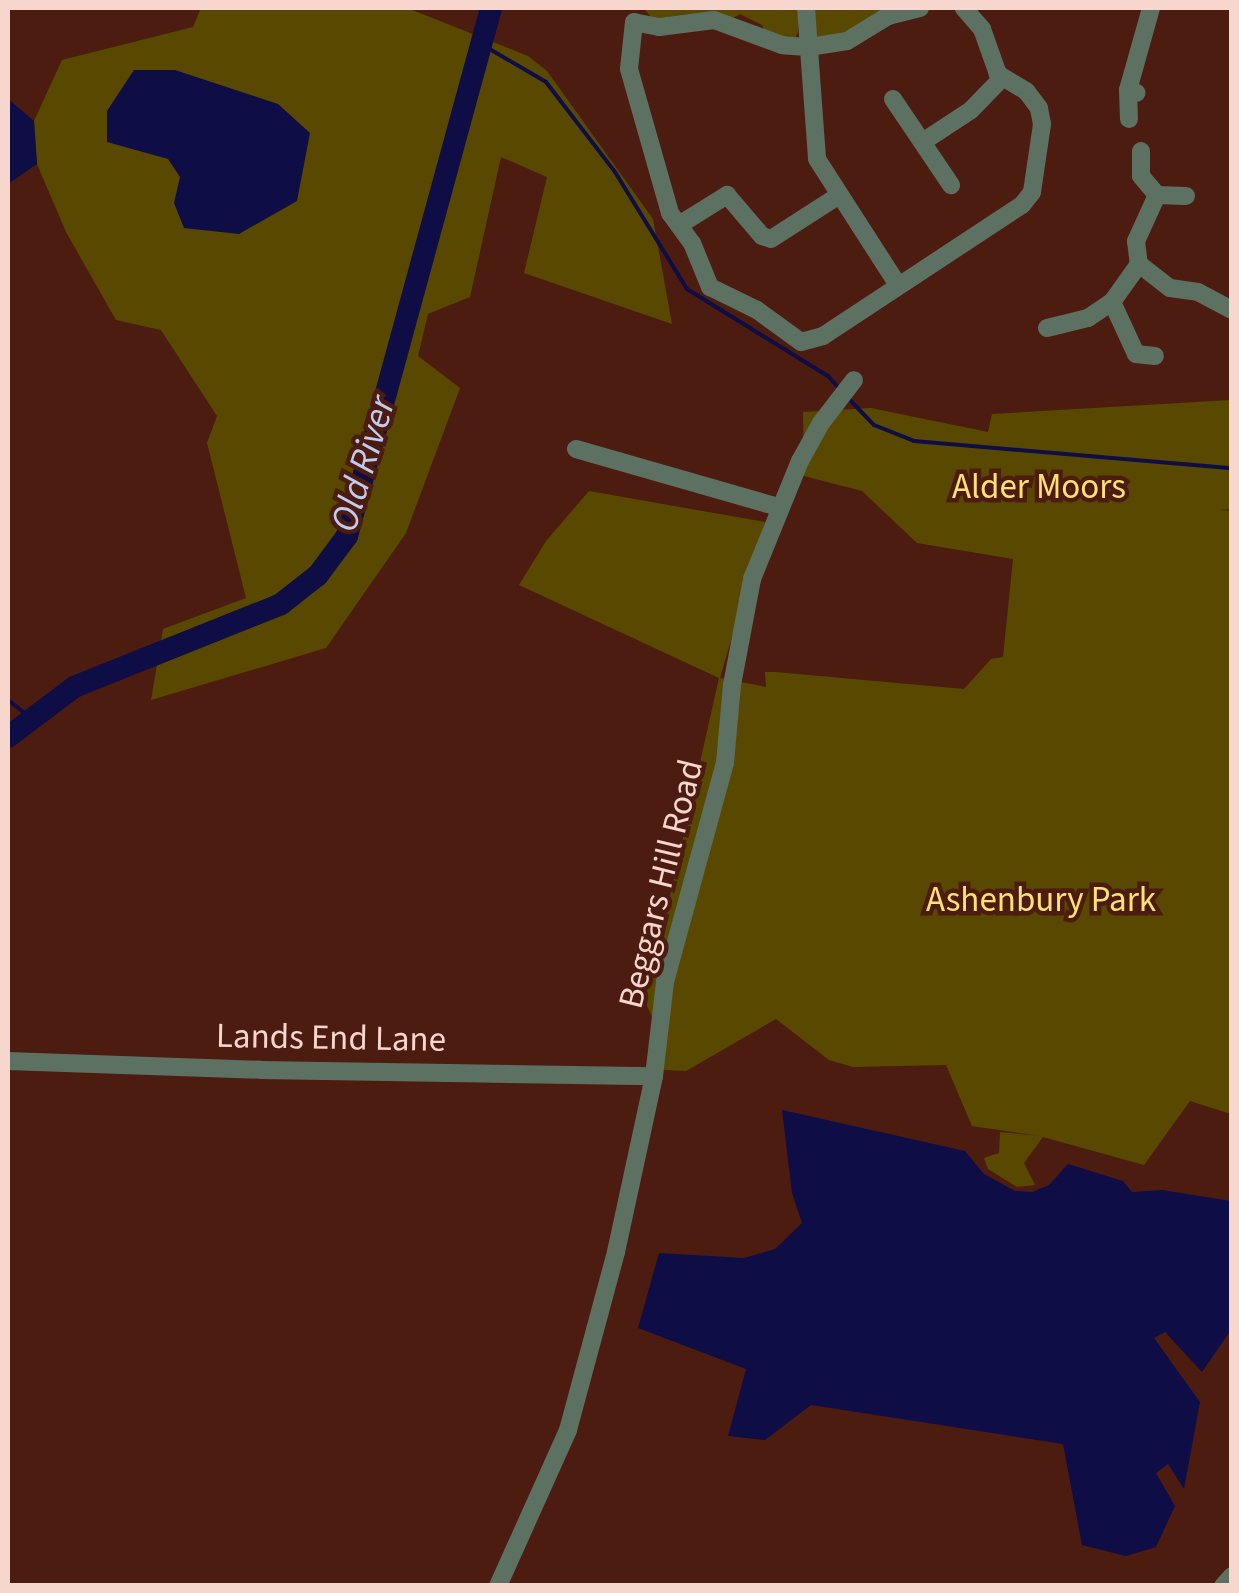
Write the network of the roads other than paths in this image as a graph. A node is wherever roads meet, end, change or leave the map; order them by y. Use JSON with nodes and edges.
{"nodes":[{"id":1,"x":806,"y":8,"type":"edge"},
{"id":2,"x":920,"y":8,"type":"edge"},
{"id":3,"x":964,"y":8,"type":"edge"},
{"id":4,"x":1151,"y":8,"type":"edge"},
{"id":5,"x":635,"y":15,"type":"edge"},
{"id":6,"x":808,"y":46,"type":"junction"},
{"id":7,"x":1002,"y":78,"type":"junction"},
{"id":8,"x":893,"y":99,"type":"dead end"},
{"id":9,"x":1129,"y":119,"type":"dead end"},
{"id":10,"x":924,"y":141,"type":"junction"},
{"id":11,"x":1141,"y":151,"type":"dead end"},
{"id":12,"x":951,"y":185,"type":"dead end"},
{"id":13,"x":838,"y":196,"type":"junction"},
{"id":14,"x":1157,"y":196,"type":"junction"},
{"id":15,"x":1186,"y":196,"type":"dead end"},
{"id":16,"x":679,"y":225,"type":"junction"},
{"id":17,"x":1139,"y":264,"type":"junction"},
{"id":18,"x":898,"y":285,"type":"junction"},
{"id":19,"x":1112,"y":302,"type":"junction"},
{"id":20,"x":1232,"y":310,"type":"edge"},
{"id":21,"x":1047,"y":328,"type":"dead end"},
{"id":22,"x":1154,"y":356,"type":"dead end"},
{"id":23,"x":854,"y":380,"type":"dead end"},
{"id":24,"x":576,"y":449,"type":"dead end"},
{"id":25,"x":778,"y":507,"type":"junction"},
{"id":26,"x":8,"y":1061,"type":"edge"},
{"id":27,"x":654,"y":1076,"type":"junction"},
{"id":28,"x":1232,"y":1576,"type":"edge"},
{"id":29,"x":498,"y":1586,"type":"edge"},
{"id":30,"x":1223,"y":1586,"type":"edge"}],
"edges":[{"from":1,"to":6,"type":"street"},
{"from":2,"to":6,"type":"street"},
{"from":3,"to":7,"type":"street"},
{"from":4,"to":9,"type":"street"},
{"from":5,"to":6,"type":"street"},
{"from":5,"to":16,"type":"street"},
{"from":6,"to":13,"type":"street"},
{"from":7,"to":10,"type":"street"},
{"from":7,"to":18,"type":"street"},
{"from":8,"to":10,"type":"street"},
{"from":10,"to":12,"type":"street"},
{"from":11,"to":14,"type":"street"},
{"from":13,"to":16,"type":"street"},
{"from":13,"to":18,"type":"street"},
{"from":14,"to":15,"type":"street"},
{"from":14,"to":17,"type":"street"},
{"from":16,"to":18,"type":"street"},
{"from":17,"to":19,"type":"street"},
{"from":17,"to":20,"type":"street"},
{"from":19,"to":21,"type":"street"},
{"from":19,"to":22,"type":"street"},
{"from":23,"to":25,"type":"street","name":"Beggars Hill Road"},
{"from":24,"to":25,"type":"street"},
{"from":25,"to":27,"type":"street","name":"Beggars Hill Road"},
{"from":26,"to":27,"type":"street","name":"Lands End Lane"},
{"from":27,"to":29,"type":"street","name":"Beggars Hill Road"},
{"from":28,"to":30,"type":"street"}]}
